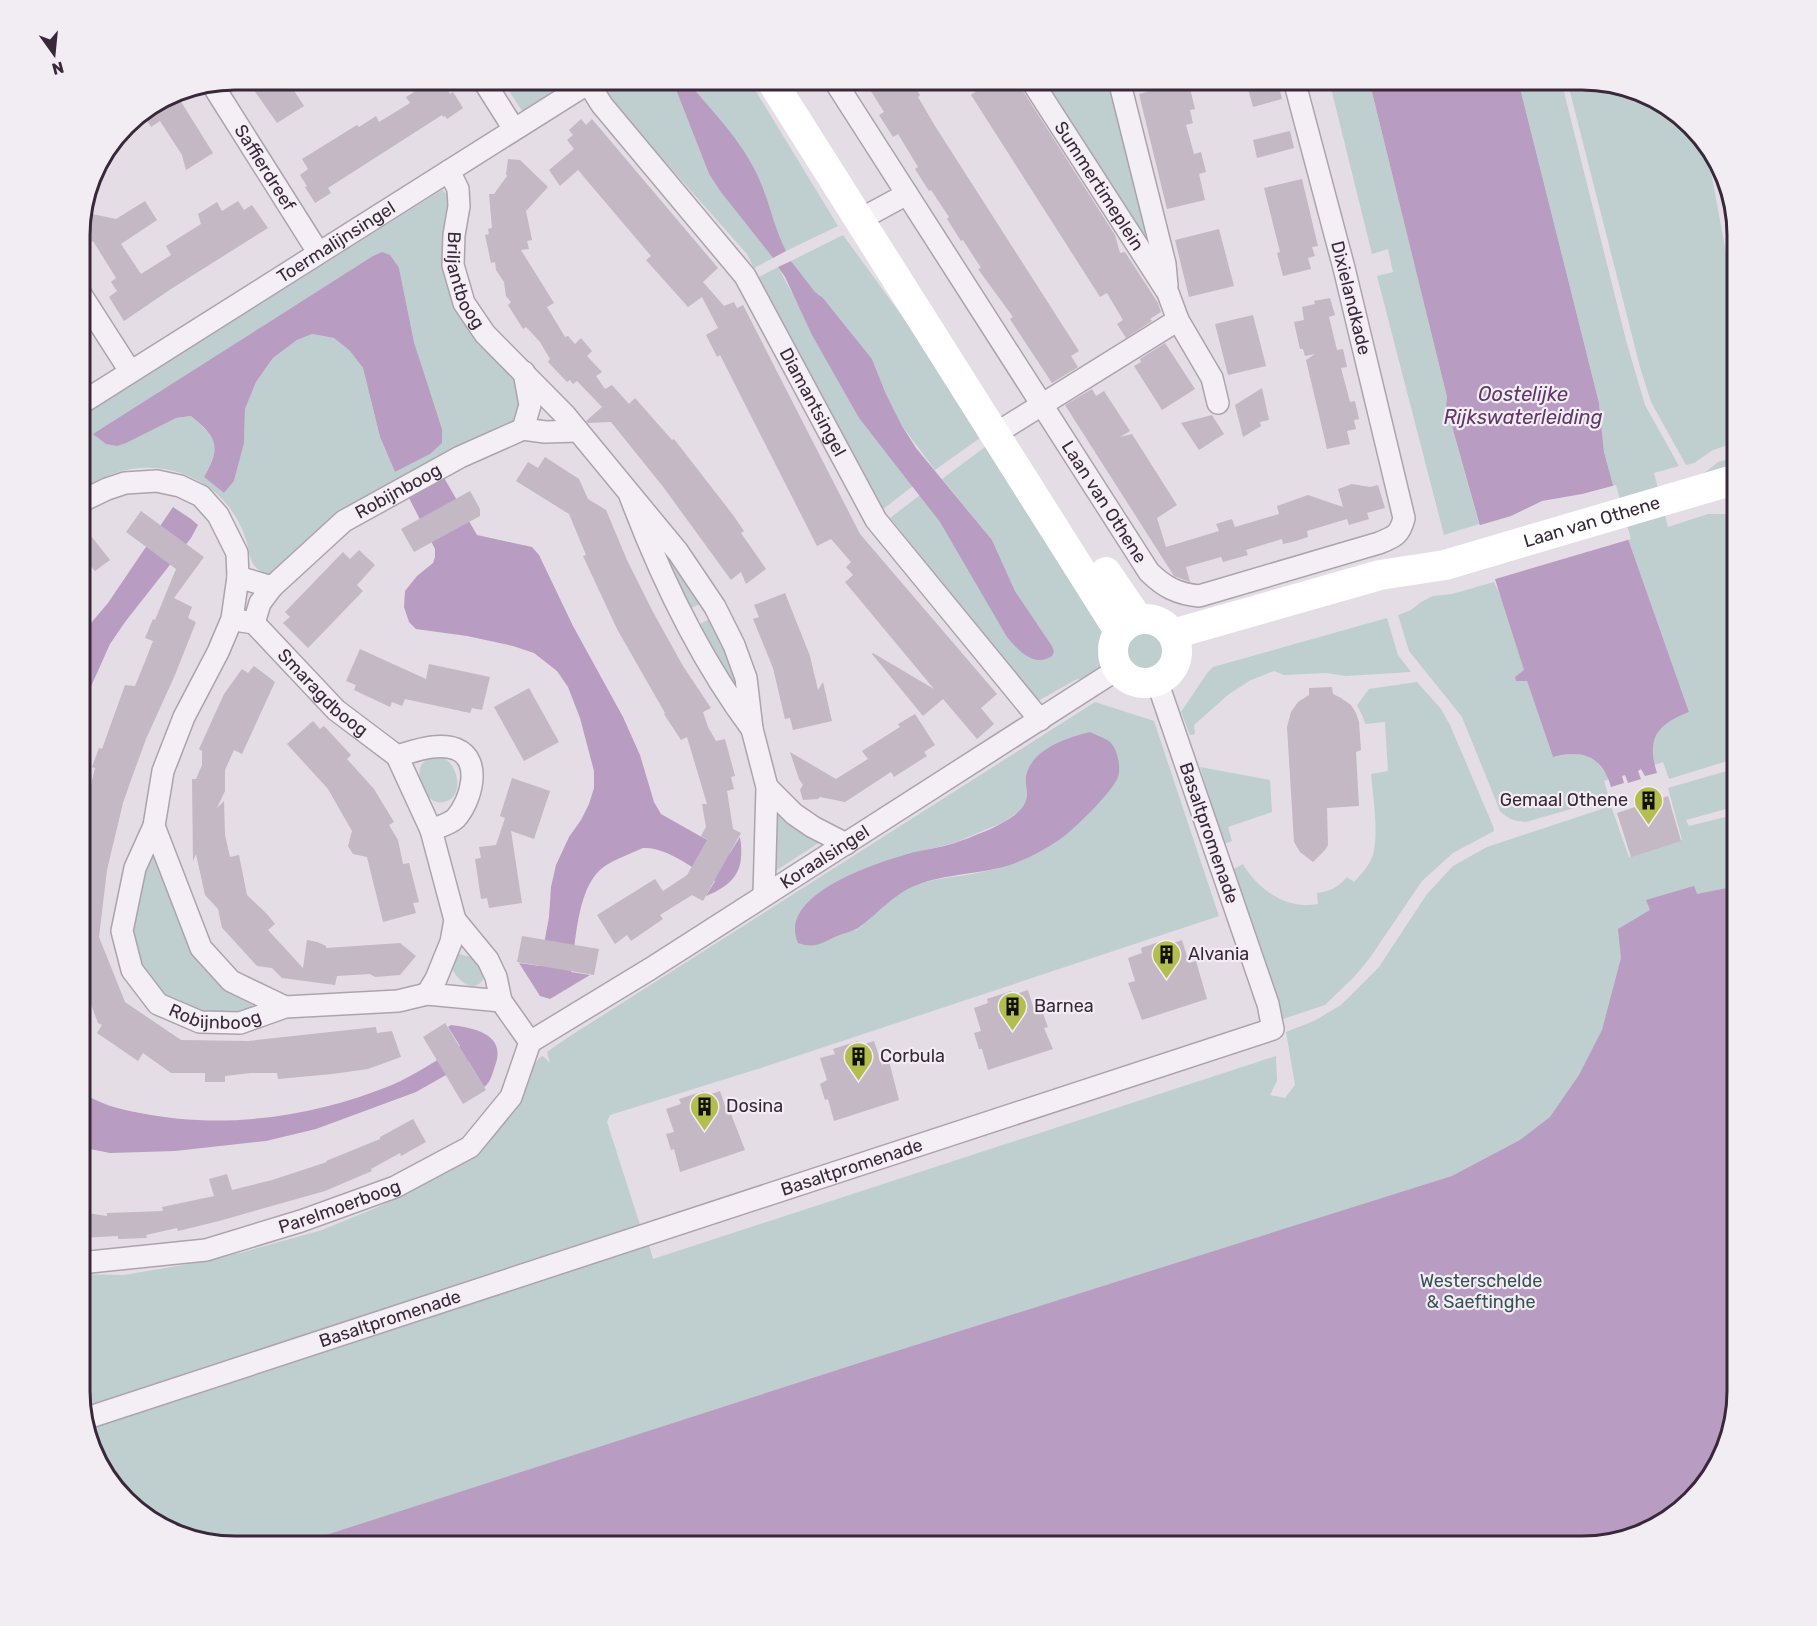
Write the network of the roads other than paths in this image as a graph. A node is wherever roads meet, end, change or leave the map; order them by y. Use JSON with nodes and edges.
{"nodes":[{"id":1,"x":489,"y":90,"type":"edge"},
{"id":2,"x":577,"y":90,"type":"edge"},
{"id":3,"x":595,"y":90,"type":"edge"},
{"id":4,"x":778,"y":90,"type":"edge"},
{"id":5,"x":798,"y":90,"type":"edge"},
{"id":6,"x":840,"y":90,"type":"edge"},
{"id":7,"x":1037,"y":90,"type":"edge"},
{"id":8,"x":1122,"y":90,"type":"edge"},
{"id":9,"x":1297,"y":90,"type":"edge"},
{"id":10,"x":217,"y":91,"type":"edge"},
{"id":11,"x":514,"y":129,"type":"junction"},
{"id":12,"x":448,"y":171,"type":"junction"},
{"id":13,"x":907,"y":194,"type":"junction"},
{"id":14,"x":867,"y":215,"type":"junction"},
{"id":15,"x":318,"y":252,"type":"junction"},
{"id":16,"x":1168,"y":293,"type":"junction"},
{"id":17,"x":90,"y":309,"type":"edge"},
{"id":18,"x":1178,"y":320,"type":"junction"},
{"id":19,"x":130,"y":371,"type":"junction"},
{"id":20,"x":524,"y":372,"type":"junction"},
{"id":21,"x":90,"y":397,"type":"edge"},
{"id":22,"x":1218,"y":403,"type":"dead end"},
{"id":23,"x":1040,"y":405,"type":"junction"},
{"id":24,"x":522,"y":429,"type":"junction"},
{"id":25,"x":1003,"y":429,"type":"junction"},
{"id":26,"x":578,"y":431,"type":"junction"},
{"id":27,"x":1727,"y":482,"type":"edge"},
{"id":28,"x":629,"y":493,"type":"junction"},
{"id":29,"x":90,"y":497,"type":"edge"},
{"id":30,"x":1404,"y":518,"type":"joint"},
{"id":31,"x":238,"y":577,"type":"junction"},
{"id":32,"x":272,"y":587,"type":"junction"},
{"id":33,"x":715,"y":607,"type":"junction"},
{"id":34,"x":232,"y":619,"type":"junction"},
{"id":35,"x":254,"y":623,"type":"junction"},
{"id":36,"x":687,"y":623,"type":"junction"},
{"id":37,"x":1129,"y":625,"type":"junction"},
{"id":38,"x":1176,"y":643,"type":"junction"},
{"id":39,"x":1118,"y":669,"type":"junction"},
{"id":40,"x":1157,"y":681,"type":"junction"},
{"id":41,"x":1040,"y":720,"type":"junction"},
{"id":42,"x":752,"y":729,"type":"junction"},
{"id":43,"x":397,"y":756,"type":"junction"},
{"id":44,"x":767,"y":787,"type":"junction"},
{"id":45,"x":154,"y":826,"type":"junction"},
{"id":46,"x":431,"y":830,"type":"junction"},
{"id":47,"x":846,"y":844,"type":"junction"},
{"id":48,"x":764,"y":895,"type":"junction"},
{"id":49,"x":455,"y":920,"type":"junction"},
{"id":50,"x":427,"y":994,"type":"junction"},
{"id":51,"x":501,"y":1001,"type":"junction"},
{"id":52,"x":285,"y":1007,"type":"junction"},
{"id":53,"x":530,"y":1042,"type":"junction"},
{"id":54,"x":90,"y":1262,"type":"edge"},
{"id":55,"x":92,"y":1416,"type":"edge"}],
"edges":[{"from":1,"to":11,"type":"street"},
{"from":2,"to":11,"type":"street","name":"Toermalijnsingel"},
{"from":3,"to":41,"type":"street","name":"Diamantsingel"},
{"from":4,"to":14,"type":"street","name":"Laan van Othene"},
{"from":5,"to":14,"type":"street","name":"Laan van Othene"},
{"from":6,"to":13,"type":"street","name":"Laan van Othene"},
{"from":7,"to":16,"type":"street","name":"Summertimeplein"},
{"from":8,"to":16,"type":"street","name":"Summertimeplein"},
{"from":9,"to":30,"type":"street","name":"Dixielandkade"},
{"from":10,"to":15,"type":"street","name":"Saffierdreef"},
{"from":11,"to":12,"type":"street","name":"Toermalijnsingel"},
{"from":12,"to":15,"type":"street","name":"Toermalijnsingel"},
{"from":12,"to":20,"type":"street","name":"Briljantboog"},
{"from":13,"to":14,"type":"street"},
{"from":13,"to":23,"type":"street","name":"Laan van Othene"},
{"from":14,"to":25,"type":"street","name":"Laan van Othene"},
{"from":15,"to":19,"type":"street","name":"Toermalijnsingel"},
{"from":16,"to":18,"type":"street","name":"Summertimeplein"},
{"from":17,"to":19,"type":"street"},
{"from":18,"to":22,"type":"street","name":"Summertimeplein"},
{"from":18,"to":23,"type":"street"},
{"from":19,"to":21,"type":"street","name":"Toermalijnsingel"},
{"from":20,"to":24,"type":"street"},
{"from":20,"to":26,"type":"street","name":"Briljantboog"},
{"from":23,"to":25,"type":"street"},
{"from":23,"to":30,"type":"street","name":"Laan van Othene"},
{"from":24,"to":26,"type":"street","name":"Robijnboog"},
{"from":24,"to":32,"type":"street","name":"Robijnboog"},
{"from":25,"to":37,"type":"street","name":"Laan van Othene"},
{"from":26,"to":28,"type":"street","name":"Briljantboog"},
{"from":27,"to":38,"type":"street","name":"Laan van Othene"},
{"from":28,"to":33,"type":"street","name":"Briljantboog"},
{"from":28,"to":36,"type":"street","name":"Briljantboog"},
{"from":29,"to":31,"type":"street"},
{"from":31,"to":32,"type":"street"},
{"from":31,"to":34,"type":"street","name":"Robijnboog"},
{"from":32,"to":35,"type":"street","name":"Robijnboog"},
{"from":33,"to":36,"type":"street"},
{"from":33,"to":42,"type":"street","name":"Briljantboog"},
{"from":34,"to":35,"type":"street"},
{"from":34,"to":45,"type":"street","name":"Robijnboog"},
{"from":35,"to":43,"type":"street","name":"Smaragdboog"},
{"from":36,"to":42,"type":"street","name":"Briljantboog"},
{"from":37,"to":38,"type":"street"},
{"from":37,"to":39,"type":"street"},
{"from":38,"to":40,"type":"street"},
{"from":39,"to":40,"type":"street"},
{"from":39,"to":41,"type":"street","name":"Koraalsingel"},
{"from":40,"to":55,"type":"street","name":"Basaltpromenade"},
{"from":41,"to":47,"type":"street","name":"Koraalsingel"},
{"from":42,"to":44,"type":"street","name":"Briljantboog"},
{"from":43,"to":46,"type":"street","name":"Smaragdboog"},
{"from":43,"to":46,"type":"street"},
{"from":44,"to":47,"type":"street"},
{"from":44,"to":48,"type":"street","name":"Briljantboog"},
{"from":45,"to":52,"type":"street","name":"Robijnboog"},
{"from":45,"to":52,"type":"street","name":"Robijnboog"},
{"from":46,"to":49,"type":"street","name":"Smaragdboog"},
{"from":47,"to":48,"type":"street","name":"Koraalsingel"},
{"from":48,"to":53,"type":"street","name":"Koraalsingel"},
{"from":49,"to":50,"type":"street","name":"Smaragdboog"},
{"from":49,"to":51,"type":"street","name":"Smaragdboog"},
{"from":50,"to":51,"type":"street","name":"Robijnboog"},
{"from":50,"to":52,"type":"street","name":"Robijnboog"},
{"from":51,"to":53,"type":"street"},
{"from":53,"to":54,"type":"street","name":"Parelmoerboog"}]}
